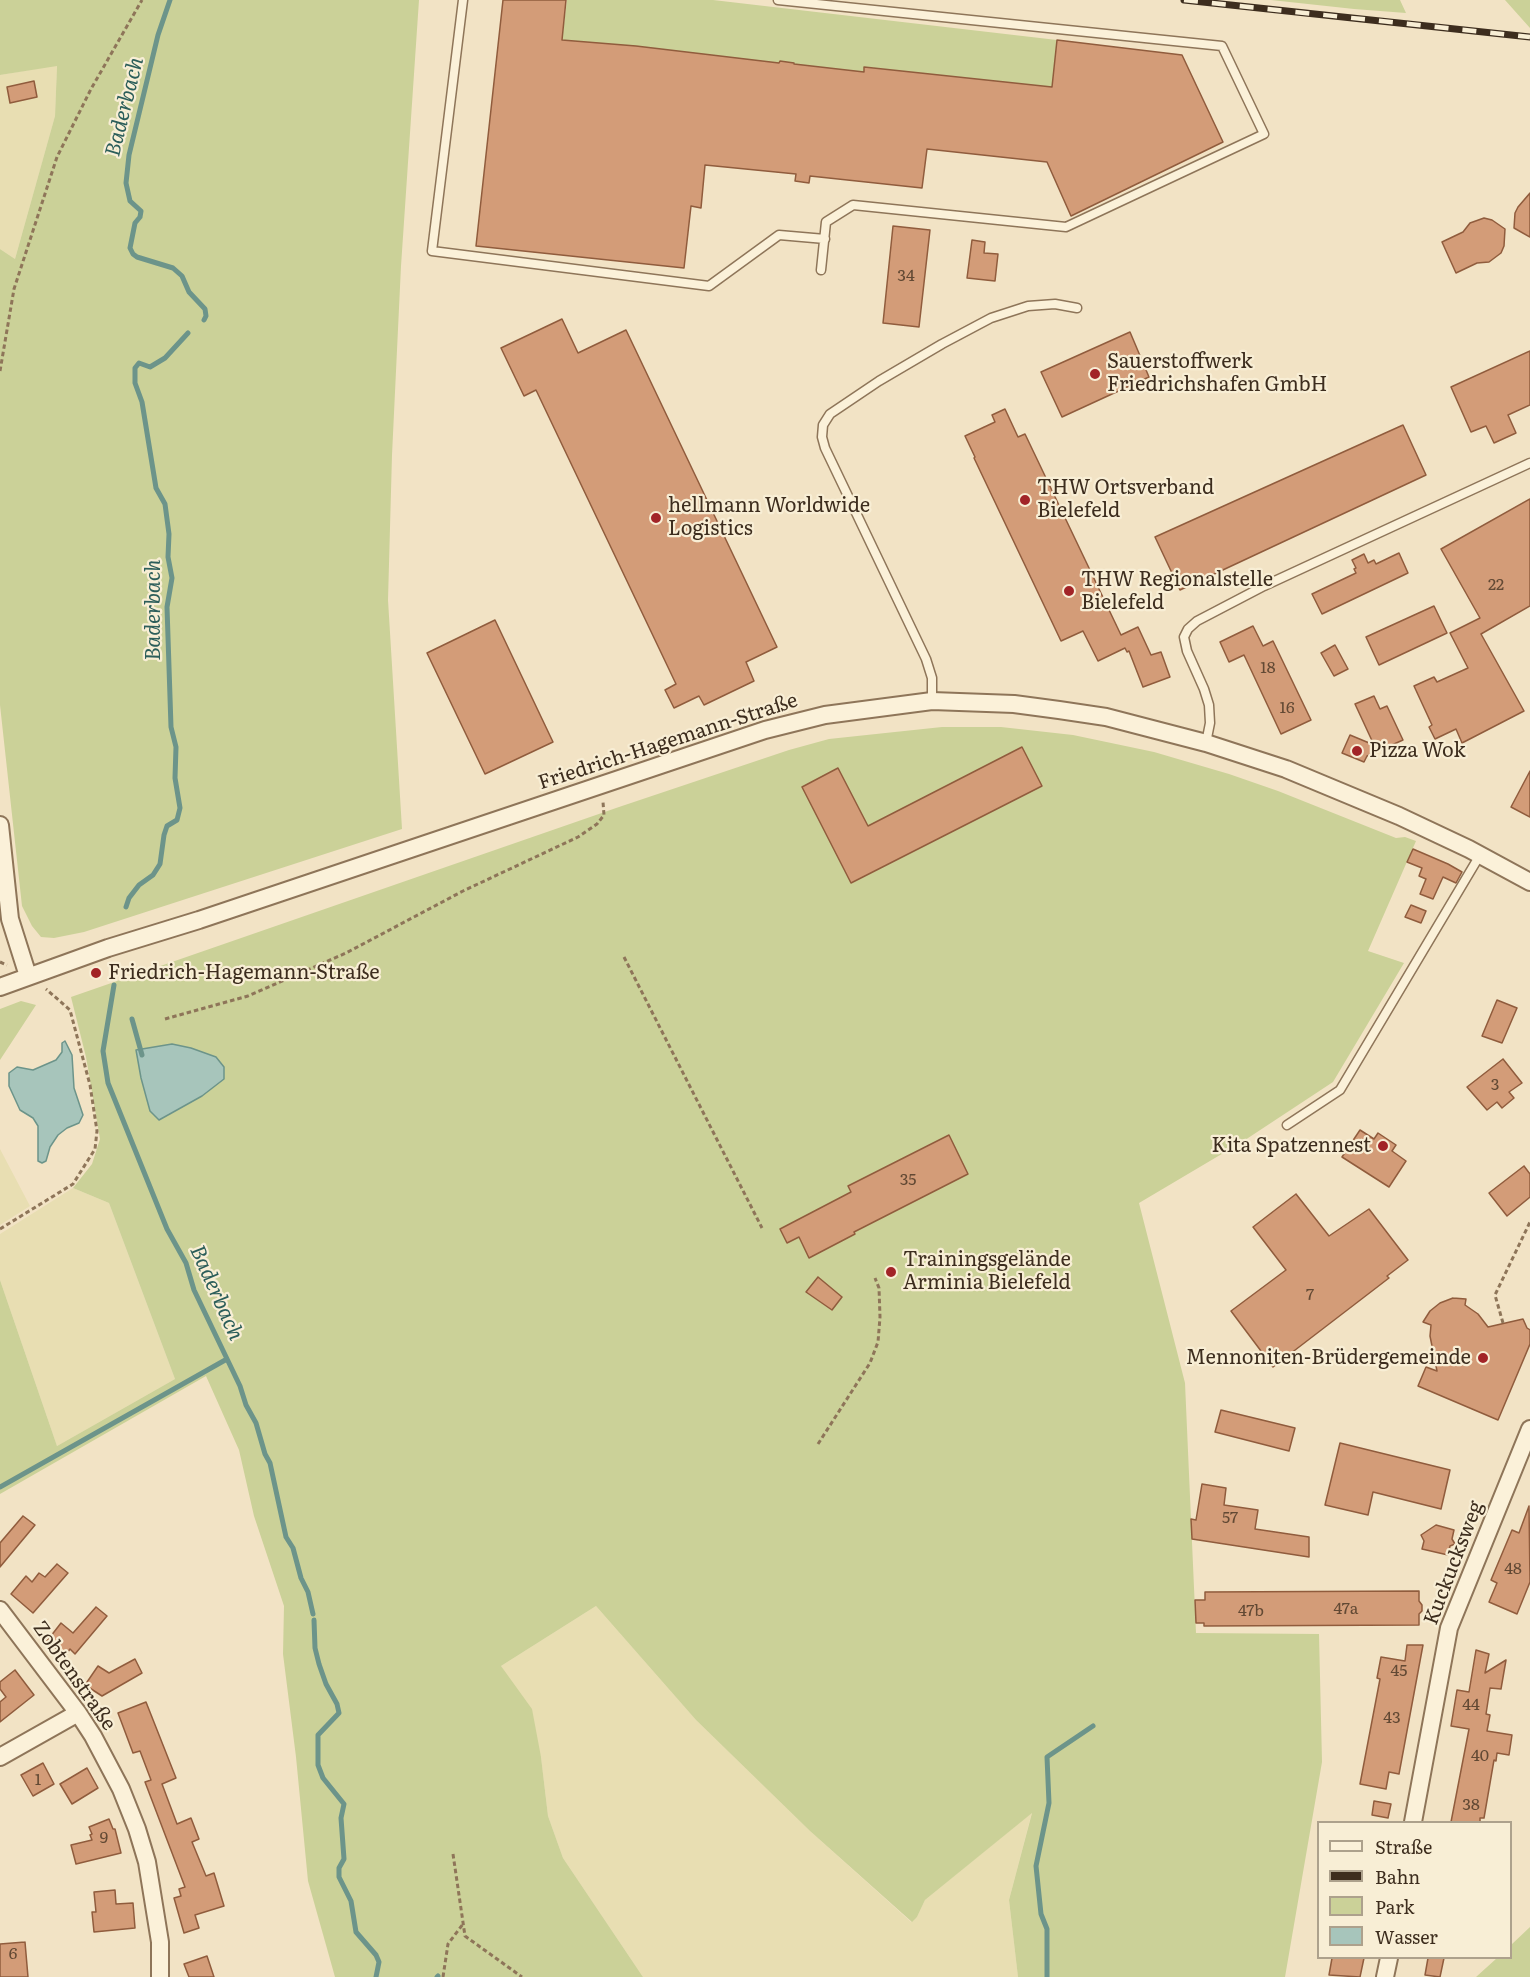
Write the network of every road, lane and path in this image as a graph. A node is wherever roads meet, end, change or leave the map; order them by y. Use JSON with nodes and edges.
{"nodes":[{"id":1,"x":142,"y":0,"type":"edge"},
{"id":2,"x":463,"y":0,"type":"edge"},
{"id":3,"x":778,"y":0,"type":"edge"},
{"id":4,"x":825,"y":239,"type":"junction"},
{"id":5,"x":821,"y":270,"type":"dead end"},
{"id":6,"x":1077,"y":308,"type":"dead end"},
{"id":7,"x":0,"y":371,"type":"edge"},
{"id":8,"x":1530,"y":463,"type":"edge"},
{"id":9,"x":933,"y":701,"type":"junction"},
{"id":10,"x":1206,"y":743,"type":"junction"},
{"id":11,"x":597,"y":786,"type":"junction"},
{"id":12,"x":0,"y":825,"type":"edge"},
{"id":13,"x":1480,"y":855,"type":"junction"},
{"id":14,"x":1530,"y":882,"type":"edge"},
{"id":15,"x":624,"y":957,"type":"dead end"},
{"id":16,"x":28,"y":976,"type":"junction"},
{"id":17,"x":0,"y":987,"type":"edge"},
{"id":18,"x":165,"y":1019,"type":"dead end"},
{"id":19,"x":1287,"y":1125,"type":"dead end"},
{"id":20,"x":1530,"y":1222,"type":"edge"},
{"id":21,"x":762,"y":1228,"type":"dead end"},
{"id":22,"x":0,"y":1229,"type":"edge"},
{"id":23,"x":875,"y":1278,"type":"dead end"},
{"id":24,"x":1503,"y":1323,"type":"dead end"},
{"id":25,"x":1530,"y":1429,"type":"edge"},
{"id":26,"x":818,"y":1444,"type":"dead end"},
{"id":27,"x":0,"y":1610,"type":"edge"},
{"id":28,"x":78,"y":1713,"type":"junction"},
{"id":29,"x":0,"y":1757,"type":"edge"},
{"id":30,"x":1413,"y":1821,"type":"edge"},
{"id":31,"x":453,"y":1854,"type":"dead end"},
{"id":32,"x":463,"y":1924,"type":"junction"},
{"id":33,"x":1389,"y":1959,"type":"edge"},
{"id":34,"x":160,"y":1977,"type":"edge"},
{"id":35,"x":443,"y":1977,"type":"edge"},
{"id":36,"x":522,"y":1977,"type":"edge"},
{"id":37,"x":1385,"y":1977,"type":"edge"}],
"edges":[{"from":1,"to":7,"type":"path"},
{"from":2,"to":4,"type":"lane"},
{"from":3,"to":4,"type":"lane"},
{"from":4,"to":5,"type":"lane"},
{"from":6,"to":9,"type":"lane"},
{"from":8,"to":10,"type":"lane"},
{"from":9,"to":10,"type":"street","name":"Friedrich-Hagemann-Straße"},
{"from":9,"to":11,"type":"street","name":"Friedrich-Hagemann-Straße"},
{"from":10,"to":13,"type":"street","name":"Friedrich-Hagemann-Straße"},
{"from":11,"to":16,"type":"street","name":"Friedrich-Hagemann-Straße"},
{"from":11,"to":18,"type":"path"},
{"from":12,"to":16,"type":"street"},
{"from":13,"to":14,"type":"street","name":"Friedrich-Hagemann-Straße"},
{"from":13,"to":19,"type":"lane"},
{"from":15,"to":21,"type":"path"},
{"from":16,"to":17,"type":"street","name":"Friedrich-Hagemann-Straße"},
{"from":16,"to":22,"type":"path"},
{"from":20,"to":24,"type":"path"},
{"from":23,"to":26,"type":"path"},
{"from":25,"to":30,"type":"street","name":"Kuckucksweg"},
{"from":27,"to":28,"type":"street","name":"Zobtenstraße"},
{"from":28,"to":29,"type":"street"},
{"from":28,"to":34,"type":"street","name":"Zobtenstraße"},
{"from":31,"to":32,"type":"path"},
{"from":32,"to":35,"type":"path"},
{"from":32,"to":36,"type":"path"},
{"from":33,"to":37,"type":"street"}]}
